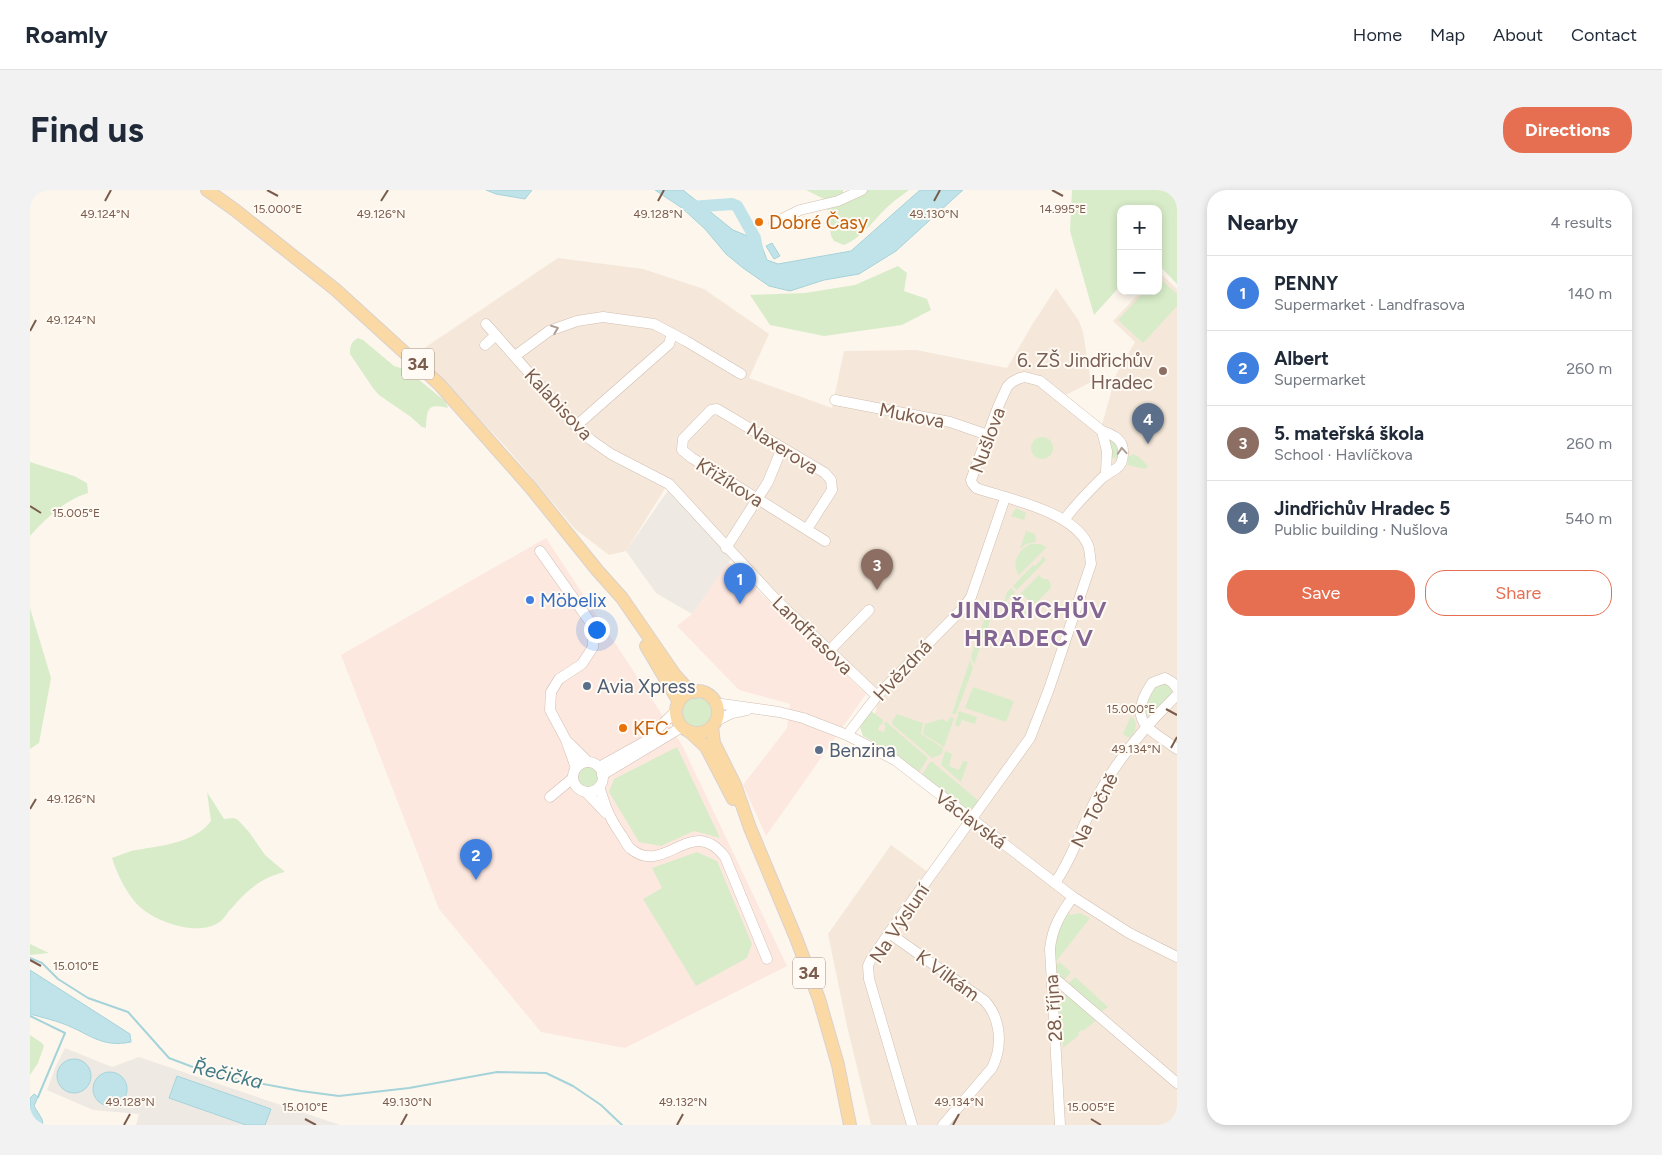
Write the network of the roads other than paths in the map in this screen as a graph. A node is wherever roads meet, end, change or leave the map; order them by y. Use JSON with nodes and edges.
{"nodes":[{"id":1,"x":207,"y":190,"type":"edge"},
{"id":2,"x":862,"y":190,"type":"edge"},
{"id":3,"x":774,"y":223,"type":"dead end"},
{"id":4,"x":486,"y":324,"type":"dead end"},
{"id":5,"x":496,"y":334,"type":"junction"},
{"id":6,"x":672,"y":334,"type":"junction"},
{"id":7,"x":485,"y":345,"type":"dead end"},
{"id":8,"x":515,"y":356,"type":"junction"},
{"id":9,"x":740,"y":374,"type":"dead end"},
{"id":10,"x":835,"y":400,"type":"dead end"},
{"id":11,"x":711,"y":410,"type":"joint"},
{"id":12,"x":576,"y":426,"type":"junction"},
{"id":13,"x":1102,"y":431,"type":"junction"},
{"id":14,"x":988,"y":435,"type":"junction"},
{"id":15,"x":782,"y":448,"type":"junction"},
{"id":16,"x":1106,"y":473,"type":"junction"},
{"id":17,"x":669,"y":484,"type":"joint"},
{"id":18,"x":1005,"y":498,"type":"junction"},
{"id":19,"x":758,"y":499,"type":"junction"},
{"id":20,"x":1065,"y":519,"type":"junction"},
{"id":21,"x":806,"y":529,"type":"junction"},
{"id":22,"x":825,"y":541,"type":"dead end"},
{"id":23,"x":726,"y":548,"type":"junction"},
{"id":24,"x":540,"y":552,"type":"dead end"},
{"id":25,"x":597,"y":570,"type":"junction"},
{"id":26,"x":869,"y":610,"type":"dead end"},
{"id":27,"x":829,"y":651,"type":"junction"},
{"id":28,"x":1177,"y":688,"type":"edge"},
{"id":29,"x":695,"y":692,"type":"junction"},
{"id":30,"x":1177,"y":694,"type":"edge"},
{"id":31,"x":877,"y":696,"type":"junction"},
{"id":32,"x":715,"y":703,"type":"junction"},
{"id":33,"x":678,"y":706,"type":"junction"},
{"id":34,"x":753,"y":709,"type":"junction"},
{"id":35,"x":714,"y":724,"type":"junction"},
{"id":36,"x":1145,"y":727,"type":"junction"},
{"id":37,"x":686,"y":730,"type":"junction"},
{"id":38,"x":847,"y":735,"type":"junction"},
{"id":39,"x":566,"y":740,"type":"junction"},
{"id":40,"x":1177,"y":748,"type":"edge"},
{"id":41,"x":588,"y":762,"type":"junction"},
{"id":42,"x":601,"y":771,"type":"junction"},
{"id":43,"x":574,"y":773,"type":"junction"},
{"id":44,"x":599,"y":787,"type":"junction"},
{"id":45,"x":582,"y":790,"type":"junction"},
{"id":46,"x":610,"y":817,"type":"junction"},
{"id":47,"x":972,"y":820,"type":"junction"},
{"id":48,"x":750,"y":828,"type":"junction"},
{"id":49,"x":1055,"y":883,"type":"junction"},
{"id":50,"x":1073,"y":897,"type":"junction"},
{"id":51,"x":890,"y":933,"type":"junction"},
{"id":52,"x":1177,"y":957,"type":"edge"},
{"id":53,"x":767,"y":959,"type":"dead end"},
{"id":54,"x":1052,"y":976,"type":"junction"},
{"id":55,"x":1177,"y":1083,"type":"edge"},
{"id":56,"x":850,"y":1125,"type":"edge"},
{"id":57,"x":912,"y":1125,"type":"edge"},
{"id":58,"x":944,"y":1125,"type":"edge"},
{"id":59,"x":1060,"y":1125,"type":"edge"}],
"edges":[{"from":1,"to":25,"type":"main road","number":"34"},
{"from":2,"to":3,"type":"street"},
{"from":4,"to":5,"type":"street","name":"Kalabisova"},
{"from":5,"to":7,"type":"street"},
{"from":5,"to":8,"type":"street","name":"Kalabisova"},
{"from":8,"to":6,"type":"street","one_way":true},
{"from":6,"to":9,"type":"street"},
{"from":6,"to":12,"type":"street"},
{"from":8,"to":12,"type":"street","name":"Kalabisova"},
{"from":10,"to":14,"type":"street","name":"Mukova"},
{"from":11,"to":15,"type":"street","name":"Naxerova"},
{"from":11,"to":19,"type":"street","name":"Křižíkova"},
{"from":12,"to":17,"type":"street","name":"Kalabisova"},
{"from":13,"to":14,"type":"street","name":"Nušlova"},
{"from":13,"to":16,"type":"street"},
{"from":16,"to":13,"type":"street","name":"Nušlova","one_way":true},
{"from":14,"to":18,"type":"street","name":"Nušlova"},
{"from":15,"to":19,"type":"street"},
{"from":15,"to":21,"type":"street","name":"Naxerova"},
{"from":16,"to":20,"type":"street"},
{"from":17,"to":23,"type":"street","name":"Landfrasova"},
{"from":18,"to":20,"type":"street"},
{"from":18,"to":31,"type":"street","name":"Hvězdná"},
{"from":19,"to":21,"type":"street","name":"Křižíkova"},
{"from":19,"to":23,"type":"street"},
{"from":20,"to":47,"type":"street","name":"Na Výsluní"},
{"from":21,"to":22,"type":"street","name":"Křižíkova"},
{"from":23,"to":27,"type":"street","name":"Landfrasova"},
{"from":24,"to":39,"type":"street"},
{"from":25,"to":29,"type":"main road","number":"34"},
{"from":25,"to":33,"type":"main road","number":"34"},
{"from":26,"to":27,"type":"street"},
{"from":27,"to":31,"type":"street","name":"Landfrasova"},
{"from":28,"to":36,"type":"street"},
{"from":29,"to":32,"type":"main road"},
{"from":29,"to":33,"type":"main road"},
{"from":30,"to":36,"type":"street","name":"Na Točně"},
{"from":31,"to":38,"type":"street","name":"Hvězdná"},
{"from":32,"to":34,"type":"street","name":"Václavská"},
{"from":32,"to":35,"type":"main road"},
{"from":33,"to":37,"type":"main road"},
{"from":33,"to":42,"type":"street"},
{"from":34,"to":35,"type":"street","name":"Václavská"},
{"from":34,"to":38,"type":"street","name":"Václavská"},
{"from":35,"to":37,"type":"main road"},
{"from":35,"to":48,"type":"main road","number":"34"},
{"from":36,"to":40,"type":"street"},
{"from":36,"to":49,"type":"street","name":"Na Točně"},
{"from":37,"to":42,"type":"street"},
{"from":37,"to":48,"type":"main road","number":"34"},
{"from":38,"to":47,"type":"street","name":"Václavská"},
{"from":39,"to":41,"type":"street"},
{"from":39,"to":43,"type":"street"},
{"from":41,"to":42,"type":"street"},
{"from":41,"to":43,"type":"street"},
{"from":42,"to":44,"type":"street"},
{"from":43,"to":45,"type":"street"},
{"from":43,"to":45,"type":"street"},
{"from":44,"to":45,"type":"street"},
{"from":44,"to":46,"type":"street"},
{"from":45,"to":46,"type":"street"},
{"from":46,"to":53,"type":"street"},
{"from":47,"to":49,"type":"street","name":"Václavská"},
{"from":47,"to":51,"type":"street","name":"Na Výsluní"},
{"from":48,"to":56,"type":"main road","number":"34"},
{"from":49,"to":50,"type":"street","name":"Václavská"},
{"from":50,"to":52,"type":"street","name":"Václavská"},
{"from":50,"to":54,"type":"street","name":"28. října"},
{"from":51,"to":57,"type":"street","name":"Na Výsluní"},
{"from":51,"to":58,"type":"street","name":"K Vilkám"},
{"from":54,"to":55,"type":"street"},
{"from":54,"to":59,"type":"street","name":"28. října"}]}
